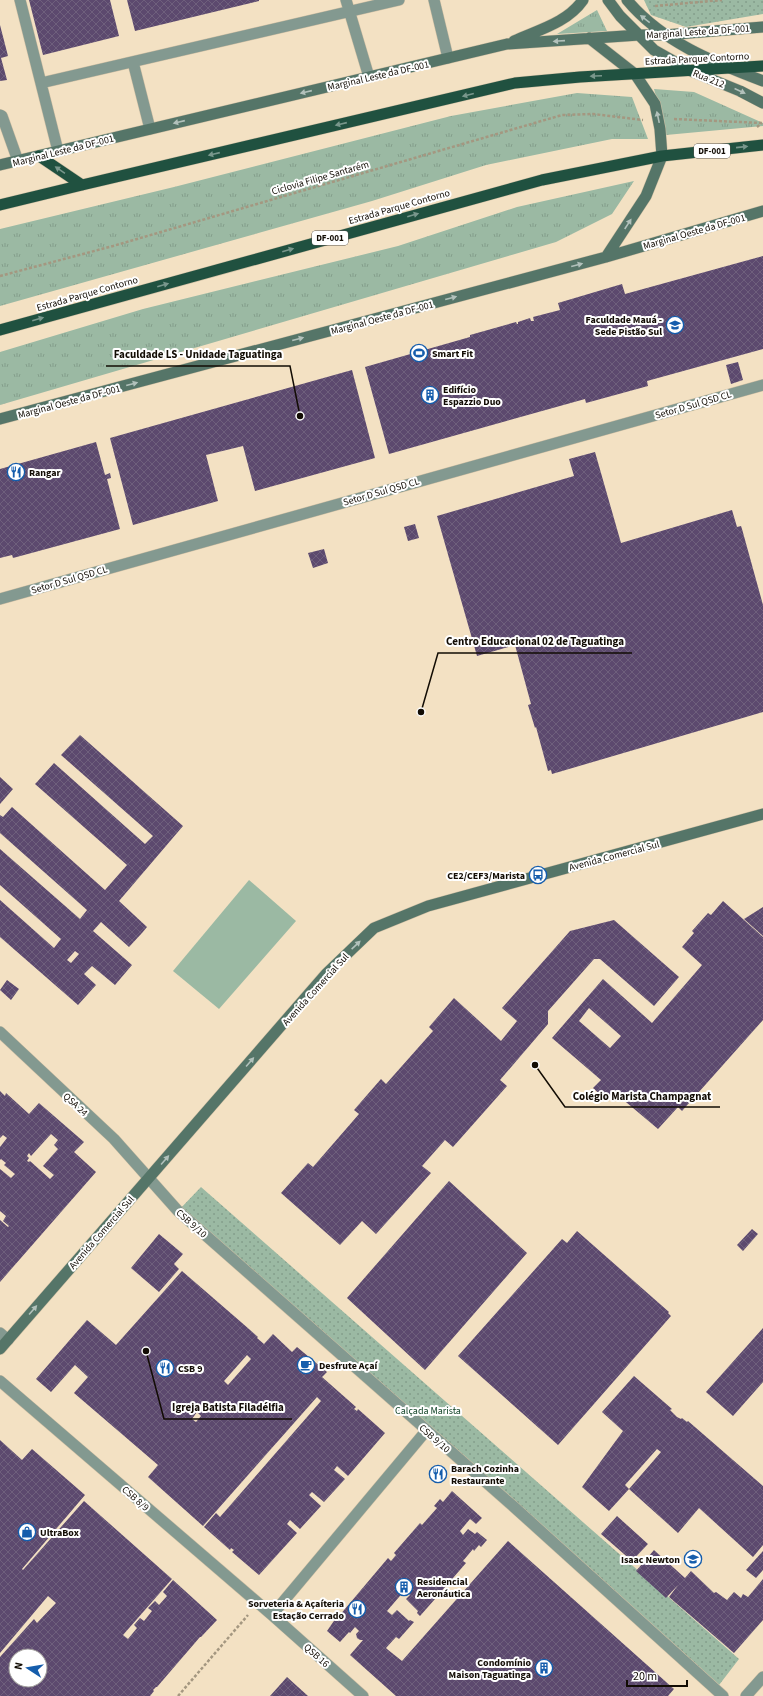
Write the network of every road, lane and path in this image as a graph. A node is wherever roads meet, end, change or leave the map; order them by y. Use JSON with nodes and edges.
{"nodes":[{"id":1,"x":20,"y":0,"type":"edge"},
{"id":2,"x":346,"y":0,"type":"edge"},
{"id":3,"x":399,"y":0,"type":"edge"},
{"id":4,"x":434,"y":0,"type":"edge"},
{"id":5,"x":583,"y":0,"type":"edge"},
{"id":6,"x":608,"y":0,"type":"edge"},
{"id":7,"x":627,"y":0,"type":"edge"},
{"id":8,"x":722,"y":0,"type":"edge"},
{"id":9,"x":652,"y":6,"type":"dead end"},
{"id":10,"x":349,"y":12,"type":"junction"},
{"id":11,"x":763,"y":27,"type":"edge"},
{"id":12,"x":639,"y":35,"type":"junction"},
{"id":13,"x":665,"y":35,"type":"junction"},
{"id":14,"x":589,"y":38,"type":"junction"},
{"id":15,"x":507,"y":44,"type":"junction"},
{"id":16,"x":448,"y":58,"type":"junction"},
{"id":17,"x":133,"y":62,"type":"junction"},
{"id":18,"x":763,"y":66,"type":"edge"},
{"id":19,"x":730,"y":68,"type":"junction"},
{"id":20,"x":691,"y":71,"type":"junction"},
{"id":21,"x":635,"y":74,"type":"junction"},
{"id":22,"x":369,"y":77,"type":"junction"},
{"id":23,"x":763,"y":82,"type":"edge"},
{"id":24,"x":41,"y":83,"type":"junction"},
{"id":25,"x":763,"y":103,"type":"edge"},
{"id":26,"x":0,"y":114,"type":"edge"},
{"id":27,"x":648,"y":120,"type":"dead end"},
{"id":28,"x":668,"y":120,"type":"dead end"},
{"id":29,"x":757,"y":127,"type":"dead end"},
{"id":30,"x":150,"y":129,"type":"junction"},
{"id":31,"x":763,"y":145,"type":"edge"},
{"id":32,"x":58,"y":151,"type":"junction"},
{"id":33,"x":39,"y":156,"type":"junction"},
{"id":34,"x":662,"y":156,"type":"junction"},
{"id":35,"x":18,"y":161,"type":"junction"},
{"id":36,"x":0,"y":165,"type":"edge"},
{"id":37,"x":82,"y":184,"type":"junction"},
{"id":38,"x":0,"y":205,"type":"edge"},
{"id":39,"x":763,"y":211,"type":"edge"},
{"id":40,"x":606,"y":257,"type":"junction"},
{"id":41,"x":0,"y":276,"type":"edge"},
{"id":42,"x":0,"y":330,"type":"edge"},
{"id":43,"x":763,"y":385,"type":"edge"},
{"id":44,"x":0,"y":419,"type":"edge"},
{"id":45,"x":0,"y":599,"type":"edge"},
{"id":46,"x":763,"y":814,"type":"edge"},
{"id":47,"x":0,"y":1032,"type":"edge"},
{"id":48,"x":148,"y":1179,"type":"junction"},
{"id":49,"x":4,"y":1336,"type":"edge"},
{"id":50,"x":0,"y":1349,"type":"edge"},
{"id":51,"x":0,"y":1381,"type":"edge"},
{"id":52,"x":426,"y":1431,"type":"junction"},
{"id":53,"x":258,"y":1603,"type":"junction"},
{"id":54,"x":272,"y":1615,"type":"junction"},
{"id":55,"x":763,"y":1677,"type":"edge"},
{"id":56,"x":178,"y":1696,"type":"edge"},
{"id":57,"x":362,"y":1696,"type":"edge"},
{"id":58,"x":723,"y":1696,"type":"edge"},
{"id":59,"x":746,"y":1696,"type":"edge"}],
"edges":[{"from":1,"to":24,"type":"street"},
{"from":2,"to":10,"type":"street"},
{"from":3,"to":10,"type":"street"},
{"from":4,"to":16,"type":"street"},
{"from":5,"to":15,"type":"main road"},
{"from":6,"to":12,"type":"main road","name":"Rua 212"},
{"from":13,"to":7,"type":"main road","name":"Rua 212","one_way":true},
{"from":8,"to":9,"type":"path"},
{"from":10,"to":17,"type":"street"},
{"from":10,"to":22,"type":"street"},
{"from":11,"to":13,"type":"main road","name":"Marginal Leste da DF-001"},
{"from":12,"to":13,"type":"main road","name":"Marginal Leste da DF-001"},
{"from":12,"to":14,"type":"main road","name":"Marginal Leste da DF-001"},
{"from":12,"to":20,"type":"main road","name":"Rua 212"},
{"from":13,"to":19,"type":"main road","name":"Rua 212"},
{"from":14,"to":15,"type":"main road","name":"Marginal Leste da DF-001","one_way":true},
{"from":14,"to":21,"type":"main road"},
{"from":15,"to":16,"type":"main road","name":"Marginal Leste da DF-001"},
{"from":16,"to":22,"type":"main road","name":"Marginal Leste da DF-001"},
{"from":17,"to":24,"type":"street"},
{"from":17,"to":30,"type":"street"},
{"from":18,"to":19,"type":"highway","name":"Estrada Parque Contorno"},
{"from":19,"to":20,"type":"highway","name":"Estrada Parque Contorno"},
{"from":19,"to":23,"type":"main road","name":"Rua 212"},
{"from":20,"to":21,"type":"highway","name":"Estrada Parque Contorno"},
{"from":20,"to":25,"type":"main road","name":"Rua 212","one_way":true},
{"from":34,"to":21,"type":"main road","one_way":true},
{"from":21,"to":37,"type":"highway","name":"Estrada Parque Contorno","one_way":true},
{"from":22,"to":30,"type":"main road","name":"Marginal Leste da DF-001","one_way":true},
{"from":24,"to":32,"type":"street"},
{"from":26,"to":35,"type":"street"},
{"from":27,"to":41,"type":"path","name":"Ciclovia Filipe Santarém"},
{"from":28,"to":29,"type":"path"},
{"from":30,"to":32,"type":"main road","name":"Marginal Leste da DF-001"},
{"from":34,"to":31,"type":"highway","name":"Estrada Parque Contorno","number":"DF-001","one_way":true},
{"from":32,"to":33,"type":"main road","name":"Marginal Leste da DF-001"},
{"from":33,"to":35,"type":"main road","name":"Marginal Leste da DF-001"},
{"from":37,"to":33,"type":"highway","one_way":true},
{"from":40,"to":34,"type":"main road","one_way":true},
{"from":42,"to":34,"type":"highway","name":"Estrada Parque Contorno","number":"DF-001","one_way":true},
{"from":35,"to":36,"type":"main road","name":"Marginal Leste da DF-001"},
{"from":37,"to":38,"type":"highway","name":"Estrada Parque Contorno"},
{"from":39,"to":40,"type":"main road","name":"Marginal Oeste da DF-001"},
{"from":44,"to":40,"type":"main road","name":"Marginal Oeste da DF-001","one_way":true},
{"from":43,"to":45,"type":"street","name":"Setor D Sul QSD CL"},
{"from":48,"to":46,"type":"main road","name":"Avenida Comercial Sul","one_way":true},
{"from":47,"to":48,"type":"street","name":"QSA 24"},
{"from":49,"to":48,"type":"main road","name":"Avenida Comercial Sul","one_way":true},
{"from":48,"to":52,"type":"street","name":"CSB 9/10"},
{"from":49,"to":50,"type":"main road","name":"Avenida Comercial Sul"},
{"from":51,"to":53,"type":"street","name":"CSB 8/9"},
{"from":52,"to":54,"type":"street"},
{"from":52,"to":58,"type":"street","name":"CSB 9/10"},
{"from":53,"to":54,"type":"street","name":"CSB 8/9"},
{"from":53,"to":56,"type":"path"},
{"from":54,"to":57,"type":"street","name":"QSB 16"},
{"from":55,"to":59,"type":"street"}]}
